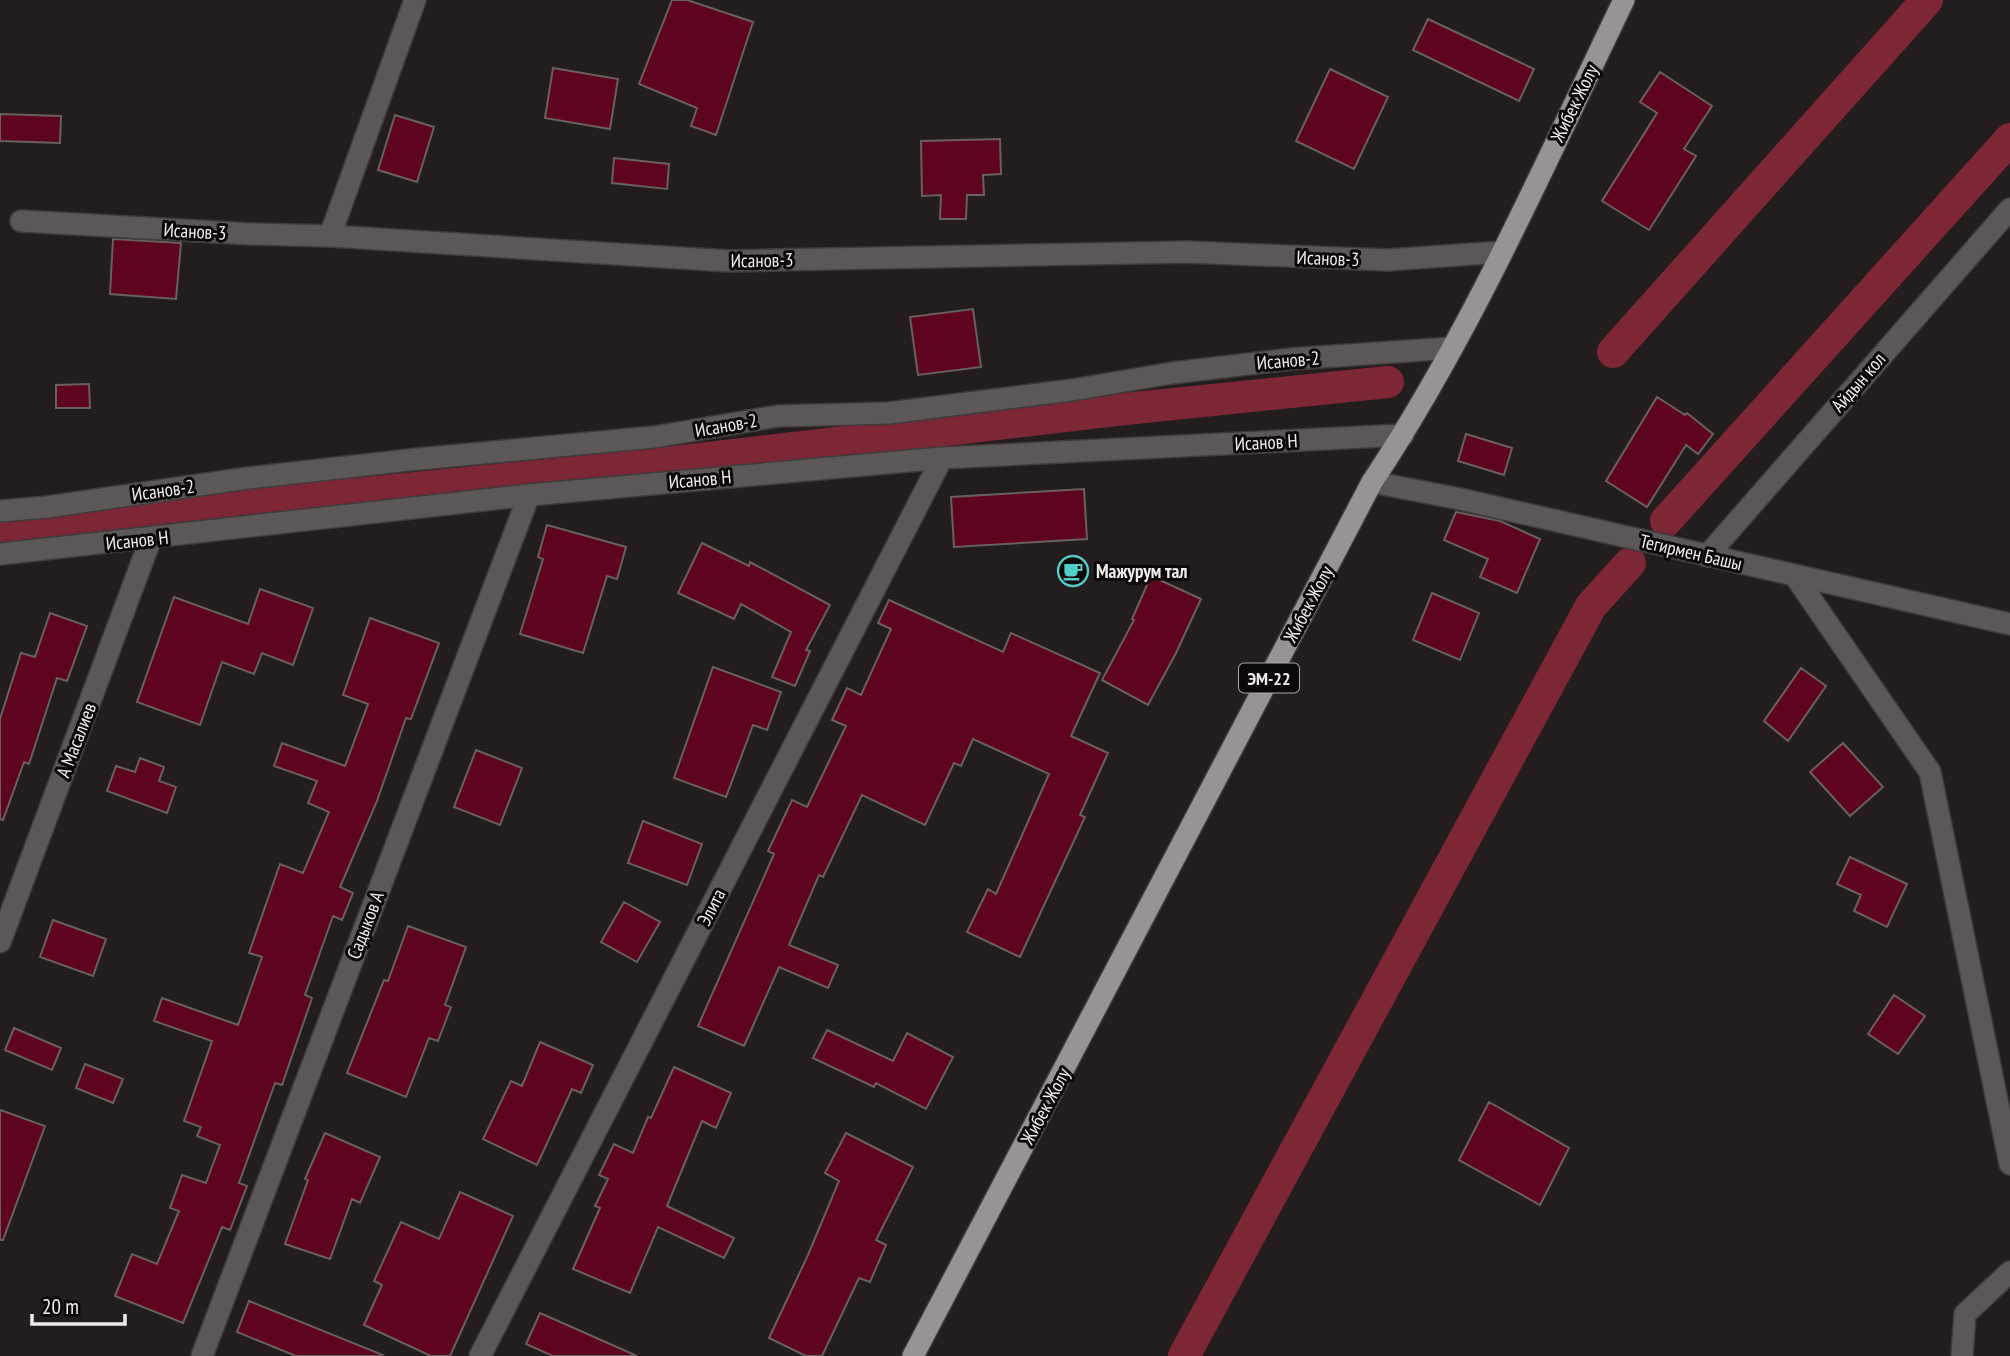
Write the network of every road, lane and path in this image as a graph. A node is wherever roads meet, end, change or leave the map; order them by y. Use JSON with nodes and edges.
{"nodes":[{"id":1,"x":415,"y":0,"type":"edge"},
{"id":2,"x":1624,"y":0,"type":"edge"},
{"id":3,"x":2010,"y":209,"type":"edge"},
{"id":4,"x":22,"y":221,"type":"dead end"},
{"id":5,"x":330,"y":236,"type":"junction"},
{"id":6,"x":1502,"y":252,"type":"junction"},
{"id":7,"x":1452,"y":348,"type":"junction"},
{"id":8,"x":1403,"y":435,"type":"junction"},
{"id":9,"x":942,"y":458,"type":"junction"},
{"id":10,"x":1372,"y":482,"type":"junction"},
{"id":11,"x":529,"y":495,"type":"junction"},
{"id":12,"x":0,"y":511,"type":"edge"},
{"id":13,"x":151,"y":538,"type":"junction"},
{"id":14,"x":0,"y":554,"type":"edge"},
{"id":15,"x":1707,"y":556,"type":"junction"},
{"id":16,"x":1795,"y":576,"type":"junction"},
{"id":17,"x":2010,"y":624,"type":"edge"},
{"id":18,"x":0,"y":942,"type":"edge"},
{"id":19,"x":2010,"y":1164,"type":"edge"},
{"id":20,"x":2010,"y":1272,"type":"edge"},
{"id":21,"x":202,"y":1356,"type":"edge"},
{"id":22,"x":480,"y":1356,"type":"edge"},
{"id":23,"x":913,"y":1356,"type":"edge"},
{"id":24,"x":1962,"y":1356,"type":"edge"}],
"edges":[{"from":1,"to":5,"type":"street"},
{"from":2,"to":6,"type":"main road","name":"Жибек Жолу","number":"ЭМ-22"},
{"from":3,"to":15,"type":"street","name":"Айдын кол"},
{"from":4,"to":5,"type":"street","name":"Исанов-3"},
{"from":5,"to":6,"type":"street","name":"Исанов-3"},
{"from":6,"to":7,"type":"main road","name":"Жибек Жолу","number":"ЭМ-22"},
{"from":7,"to":8,"type":"main road","name":"Жибек Жолу","number":"ЭМ-22"},
{"from":7,"to":12,"type":"street","name":"Исанов-2"},
{"from":8,"to":9,"type":"street","name":"Исанов Н"},
{"from":8,"to":10,"type":"main road","name":"Жибек Жолу","number":"ЭМ-22"},
{"from":9,"to":11,"type":"street","name":"Исанов Н"},
{"from":9,"to":22,"type":"street","name":"Элита"},
{"from":10,"to":15,"type":"street","name":"Тегирмен Башы"},
{"from":10,"to":23,"type":"main road","name":"Жибек Жолу","number":"ЭМ-22"},
{"from":11,"to":13,"type":"street","name":"Исанов Н"},
{"from":11,"to":21,"type":"street","name":"Садыков А"},
{"from":13,"to":14,"type":"street","name":"Исанов Н"},
{"from":13,"to":18,"type":"street","name":"А Масалиев"},
{"from":15,"to":16,"type":"street","name":"Тегирмен Башы"},
{"from":16,"to":17,"type":"street","name":"Тегирмен Башы"},
{"from":16,"to":19,"type":"street"},
{"from":20,"to":24,"type":"street"}]}
